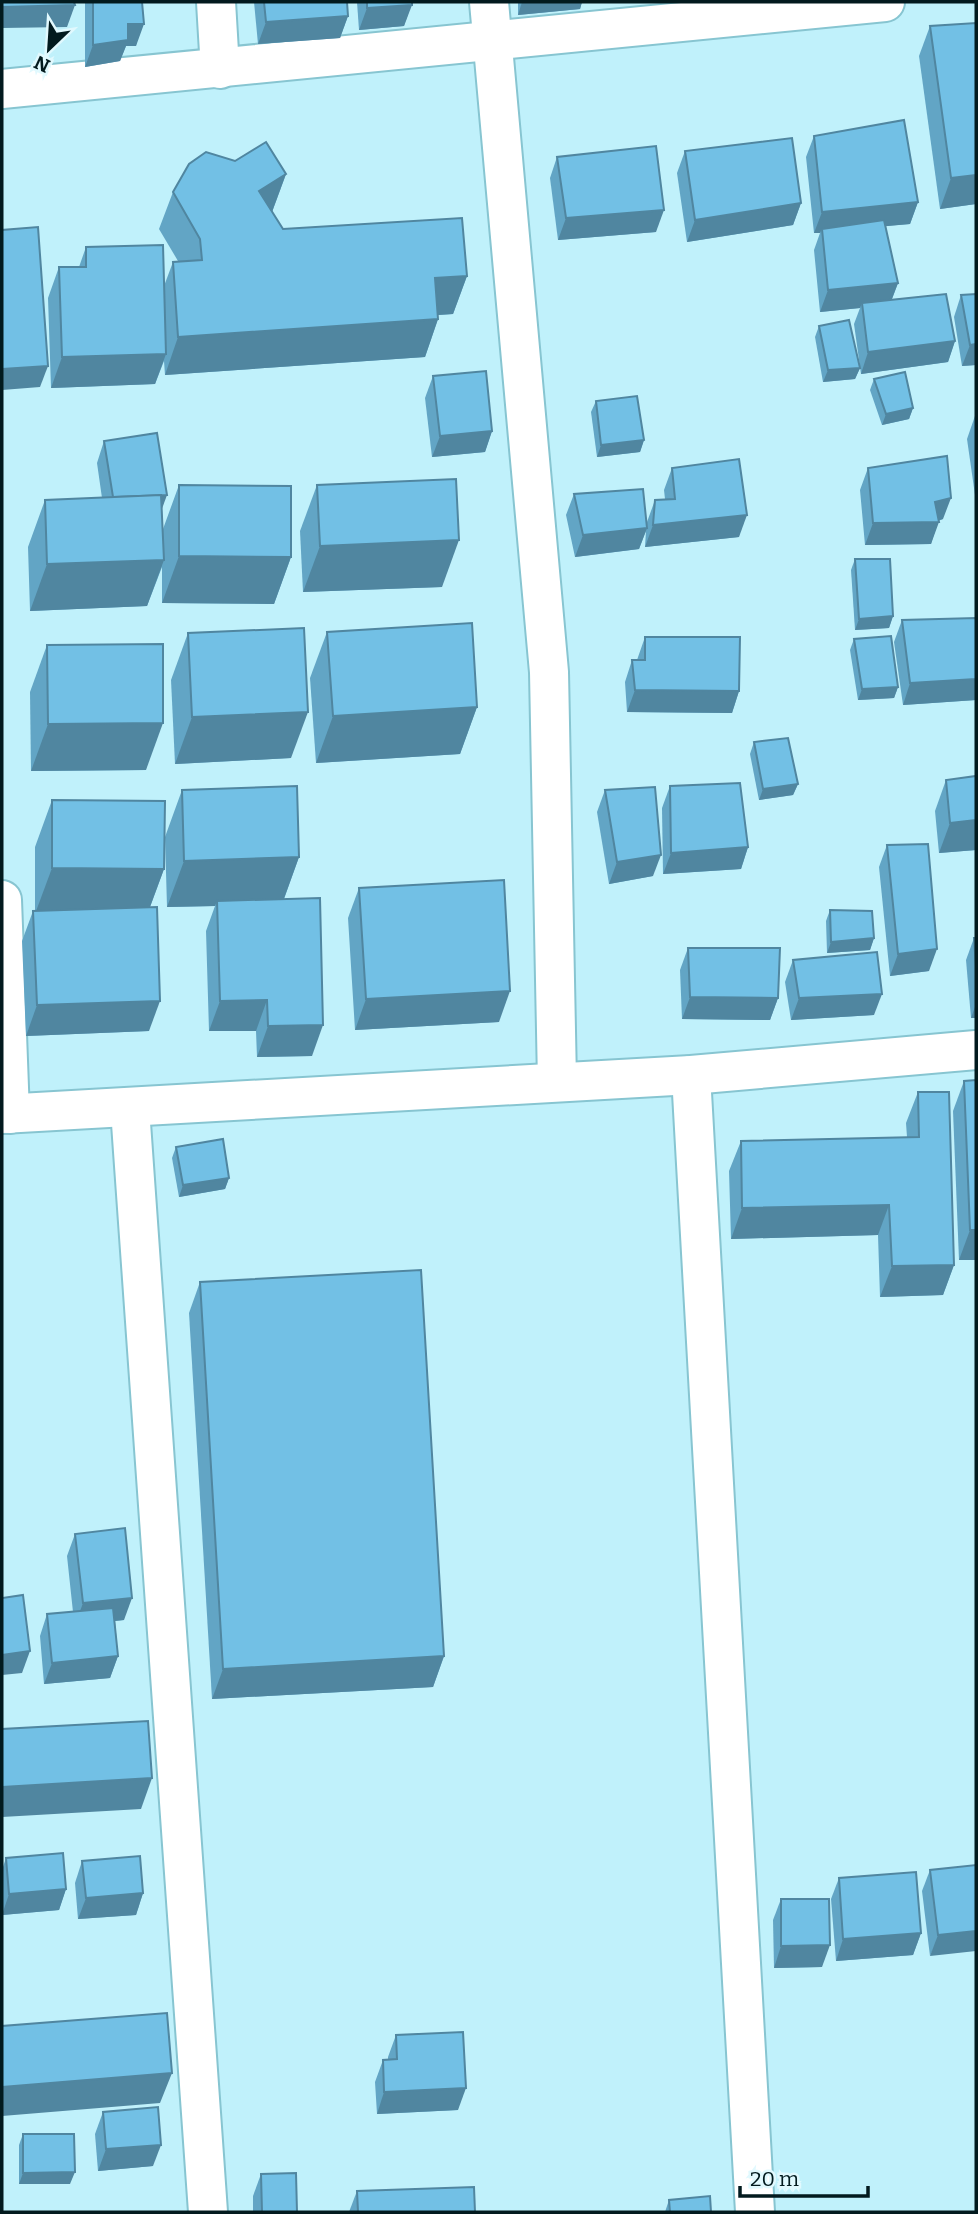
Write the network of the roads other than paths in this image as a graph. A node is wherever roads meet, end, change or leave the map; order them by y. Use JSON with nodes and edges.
{"nodes":[{"id":1,"x":216,"y":2,"type":"edge"},
{"id":2,"x":489,"y":2,"type":"edge"},
{"id":3,"x":885,"y":2,"type":"edge"},
{"id":4,"x":492,"y":42,"type":"junction"},
{"id":5,"x":220,"y":69,"type":"junction"},
{"id":6,"x":2,"y":89,"type":"edge"},
{"id":7,"x":2,"y":900,"type":"edge"},
{"id":8,"x":976,"y":1050,"type":"edge"},
{"id":9,"x":691,"y":1074,"type":"junction"},
{"id":10,"x":557,"y":1082,"type":"junction"},
{"id":11,"x":130,"y":1109,"type":"junction"},
{"id":12,"x":6,"y":1114,"type":"edge"},
{"id":13,"x":208,"y":2212,"type":"edge"},
{"id":14,"x":755,"y":2212,"type":"edge"}],
"edges":[{"from":1,"to":5,"type":"street"},
{"from":2,"to":4,"type":"street"},
{"from":3,"to":4,"type":"street"},
{"from":4,"to":5,"type":"street"},
{"from":4,"to":10,"type":"street"},
{"from":5,"to":6,"type":"street"},
{"from":7,"to":12,"type":"street"},
{"from":8,"to":9,"type":"street"},
{"from":9,"to":10,"type":"street"},
{"from":9,"to":14,"type":"street"},
{"from":10,"to":11,"type":"street"},
{"from":11,"to":12,"type":"street"},
{"from":11,"to":13,"type":"street"}]}
